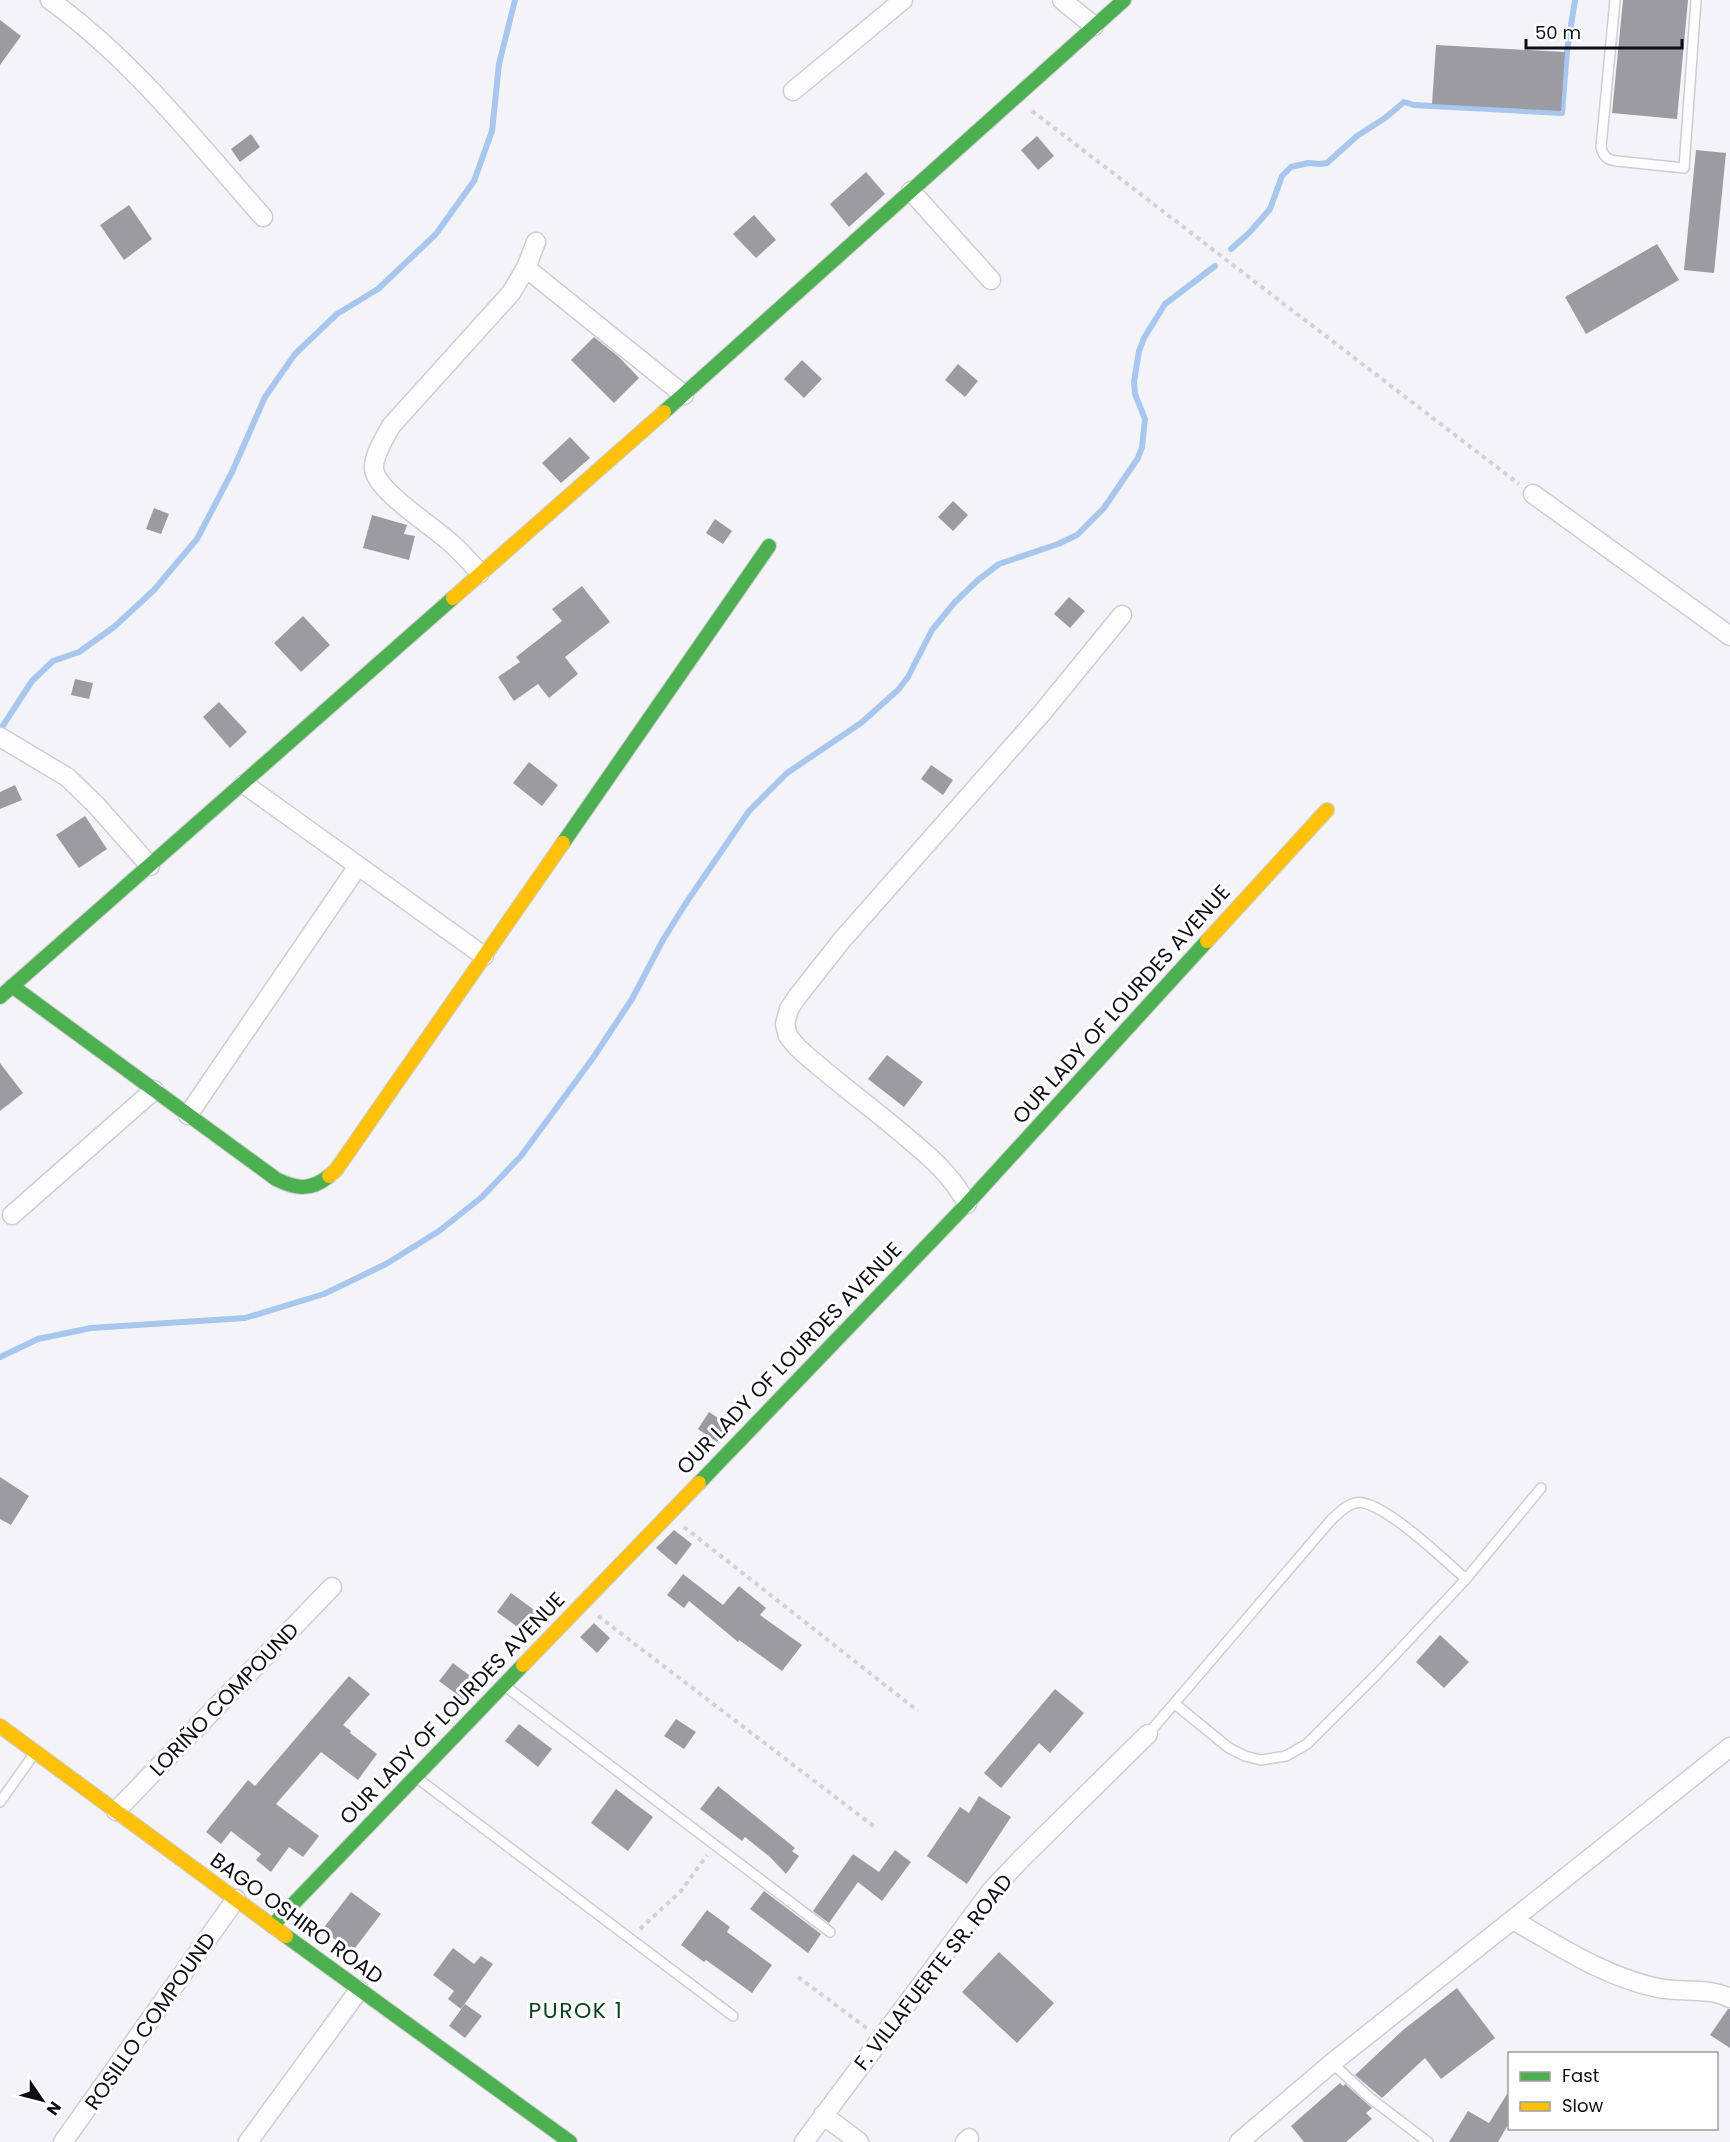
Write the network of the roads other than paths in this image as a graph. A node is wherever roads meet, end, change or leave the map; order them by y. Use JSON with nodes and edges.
{"nodes":[{"id":1,"x":50,"y":0,"type":"edge"},
{"id":2,"x":903,"y":0,"type":"edge"},
{"id":3,"x":1062,"y":0,"type":"edge"},
{"id":4,"x":1124,"y":0,"type":"edge"},
{"id":5,"x":1615,"y":0,"type":"edge"},
{"id":6,"x":1696,"y":0,"type":"edge"},
{"id":7,"x":1094,"y":26,"type":"junction"},
{"id":8,"x":793,"y":91,"type":"dead end"},
{"id":9,"x":911,"y":190,"type":"junction"},
{"id":10,"x":263,"y":217,"type":"dead end"},
{"id":11,"x":536,"y":242,"type":"dead end"},
{"id":12,"x":526,"y":268,"type":"junction"},
{"id":13,"x":991,"y":280,"type":"dead end"},
{"id":14,"x":684,"y":395,"type":"junction"},
{"id":15,"x":1533,"y":494,"type":"road end"},
{"id":16,"x":769,"y":546,"type":"dead end"},
{"id":17,"x":480,"y":573,"type":"junction"},
{"id":18,"x":1122,"y":615,"type":"dead end"},
{"id":19,"x":1730,"y":636,"type":"edge"},
{"id":20,"x":0,"y":737,"type":"edge"},
{"id":21,"x":244,"y":784,"type":"junction"},
{"id":22,"x":1327,"y":810,"type":"dead end"},
{"id":23,"x":150,"y":866,"type":"junction"},
{"id":24,"x":358,"y":866,"type":"junction"},
{"id":25,"x":484,"y":956,"type":"junction"},
{"id":26,"x":12,"y":986,"type":"junction"},
{"id":27,"x":0,"y":997,"type":"edge"},
{"id":28,"x":154,"y":1090,"type":"junction"},
{"id":29,"x":188,"y":1115,"type":"junction"},
{"id":30,"x":967,"y":1204,"type":"junction"},
{"id":31,"x":12,"y":1215,"type":"dead end"},
{"id":32,"x":1541,"y":1488,"type":"dead end"},
{"id":33,"x":1466,"y":1579,"type":"junction"},
{"id":34,"x":332,"y":1587,"type":"dead end"},
{"id":35,"x":503,"y":1684,"type":"junction"},
{"id":36,"x":1175,"y":1704,"type":"junction"},
{"id":37,"x":0,"y":1726,"type":"edge"},
{"id":38,"x":1148,"y":1734,"type":"joint"},
{"id":39,"x":1730,"y":1747,"type":"edge"},
{"id":40,"x":35,"y":1752,"type":"junction"},
{"id":41,"x":415,"y":1776,"type":"junction"},
{"id":42,"x":0,"y":1802,"type":"edge"},
{"id":43,"x":116,"y":1811,"type":"junction"},
{"id":44,"x":236,"y":1899,"type":"junction"},
{"id":45,"x":1513,"y":1920,"type":"junction"},
{"id":46,"x":272,"y":1926,"type":"junction"},
{"id":47,"x":830,"y":1932,"type":"dead end"},
{"id":48,"x":359,"y":1990,"type":"junction"},
{"id":49,"x":1730,"y":1998,"type":"edge"},
{"id":50,"x":733,"y":2016,"type":"dead end"},
{"id":51,"x":1332,"y":2063,"type":"junction"},
{"id":52,"x":824,"y":2115,"type":"junction"},
{"id":53,"x":63,"y":2142,"type":"edge"},
{"id":54,"x":248,"y":2142,"type":"edge"},
{"id":55,"x":570,"y":2142,"type":"edge"},
{"id":56,"x":804,"y":2142,"type":"edge"},
{"id":57,"x":859,"y":2142,"type":"edge"},
{"id":58,"x":1239,"y":2142,"type":"edge"},
{"id":59,"x":1428,"y":2142,"type":"edge"}],
"edges":[{"from":1,"to":10,"type":"street"},
{"from":2,"to":8,"type":"street"},
{"from":3,"to":7,"type":"street"},
{"from":4,"to":7,"type":"street"},
{"from":5,"to":6,"type":"lane"},
{"from":7,"to":9,"type":"street"},
{"from":9,"to":13,"type":"street"},
{"from":9,"to":14,"type":"street"},
{"from":11,"to":12,"type":"street"},
{"from":12,"to":14,"type":"street"},
{"from":12,"to":17,"type":"street"},
{"from":14,"to":17,"type":"street"},
{"from":15,"to":19,"type":"street"},
{"from":16,"to":25,"type":"street"},
{"from":17,"to":21,"type":"street"},
{"from":18,"to":30,"type":"street"},
{"from":20,"to":23,"type":"street"},
{"from":21,"to":23,"type":"street"},
{"from":21,"to":24,"type":"street"},
{"from":22,"to":30,"type":"street","name":"OUR LADY OF LOURDES AVENUE"},
{"from":23,"to":26,"type":"street"},
{"from":24,"to":25,"type":"street"},
{"from":24,"to":29,"type":"street"},
{"from":25,"to":29,"type":"street"},
{"from":26,"to":27,"type":"street"},
{"from":26,"to":28,"type":"street"},
{"from":28,"to":29,"type":"street"},
{"from":28,"to":31,"type":"street"},
{"from":30,"to":35,"type":"street","name":"OUR LADY OF LOURDES AVENUE"},
{"from":32,"to":33,"type":"lane"},
{"from":33,"to":36,"type":"lane"},
{"from":33,"to":36,"type":"lane"},
{"from":34,"to":43,"type":"street","name":"LORIÑO COMPOUND"},
{"from":35,"to":41,"type":"street","name":"OUR LADY OF LOURDES AVENUE"},
{"from":35,"to":47,"type":"lane"},
{"from":36,"to":38,"type":"lane"},
{"from":37,"to":40,"type":"street","name":"BAGO OSHIRO ROAD"},
{"from":38,"to":52,"type":"street","name":"F. VILLAFUERTE SR. ROAD"},
{"from":39,"to":45,"type":"street"},
{"from":40,"to":42,"type":"lane"},
{"from":40,"to":43,"type":"street","name":"BAGO OSHIRO ROAD"},
{"from":41,"to":46,"type":"street","name":"OUR LADY OF LOURDES AVENUE"},
{"from":41,"to":50,"type":"lane"},
{"from":43,"to":44,"type":"street","name":"BAGO OSHIRO ROAD"},
{"from":44,"to":46,"type":"street","name":"BAGO OSHIRO ROAD"},
{"from":44,"to":53,"type":"street","name":"ROSILLO COMPOUND"},
{"from":45,"to":49,"type":"street"},
{"from":45,"to":51,"type":"street"},
{"from":46,"to":48,"type":"street","name":"BAGO OSHIRO ROAD"},
{"from":48,"to":54,"type":"street"},
{"from":48,"to":55,"type":"street","name":"BAGO OSHIRO ROAD"},
{"from":51,"to":58,"type":"street"},
{"from":51,"to":59,"type":"lane"},
{"from":52,"to":56,"type":"street","name":"F. VILLAFUERTE SR. ROAD"},
{"from":52,"to":57,"type":"street"}]}
